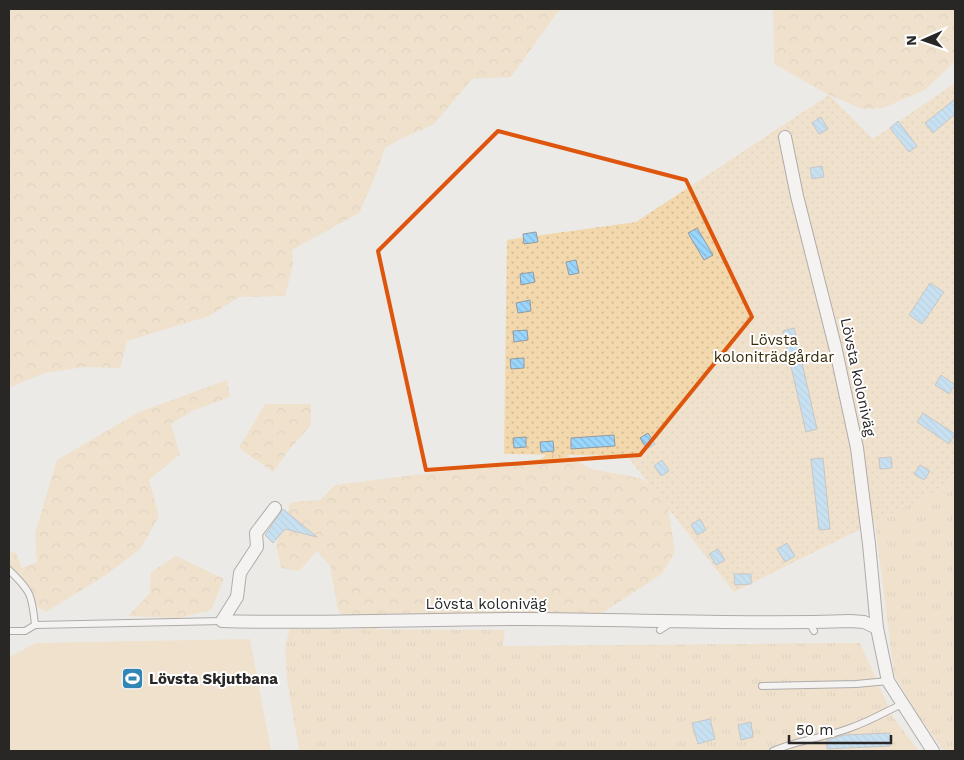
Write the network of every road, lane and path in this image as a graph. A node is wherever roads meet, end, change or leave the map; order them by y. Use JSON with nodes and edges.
{"nodes":[{"id":1,"x":785,"y":137,"type":"dead end"},
{"id":2,"x":274,"y":508,"type":"dead end"},
{"id":3,"x":9,"y":570,"type":"edge"},
{"id":4,"x":222,"y":621,"type":"junction"},
{"id":5,"x":672,"y":622,"type":"junction"},
{"id":6,"x":35,"y":625,"type":"junction"},
{"id":7,"x":877,"y":628,"type":"junction"},
{"id":8,"x":660,"y":630,"type":"dead end"},
{"id":9,"x":9,"y":631,"type":"edge"},
{"id":10,"x":888,"y":681,"type":"junction"},
{"id":11,"x":762,"y":686,"type":"dead end"},
{"id":12,"x":902,"y":704,"type":"junction"},
{"id":13,"x":772,"y":751,"type":"edge"},
{"id":14,"x":933,"y":751,"type":"edge"}],
"edges":[{"from":1,"to":7,"type":"street","name":"Lövsta koloniväg"},
{"from":2,"to":4,"type":"street"},
{"from":3,"to":6,"type":"lane"},
{"from":4,"to":5,"type":"street","name":"Lövsta koloniväg"},
{"from":4,"to":6,"type":"lane"},
{"from":5,"to":7,"type":"street","name":"Lövsta koloniväg"},
{"from":5,"to":8,"type":"lane"},
{"from":6,"to":9,"type":"lane"},
{"from":7,"to":10,"type":"street","name":"Lövsta koloniväg"},
{"from":10,"to":11,"type":"lane"},
{"from":10,"to":12,"type":"street","name":"Lövsta koloniväg"},
{"from":12,"to":13,"type":"lane"},
{"from":12,"to":14,"type":"street","name":"Lövsta koloniväg"}]}
